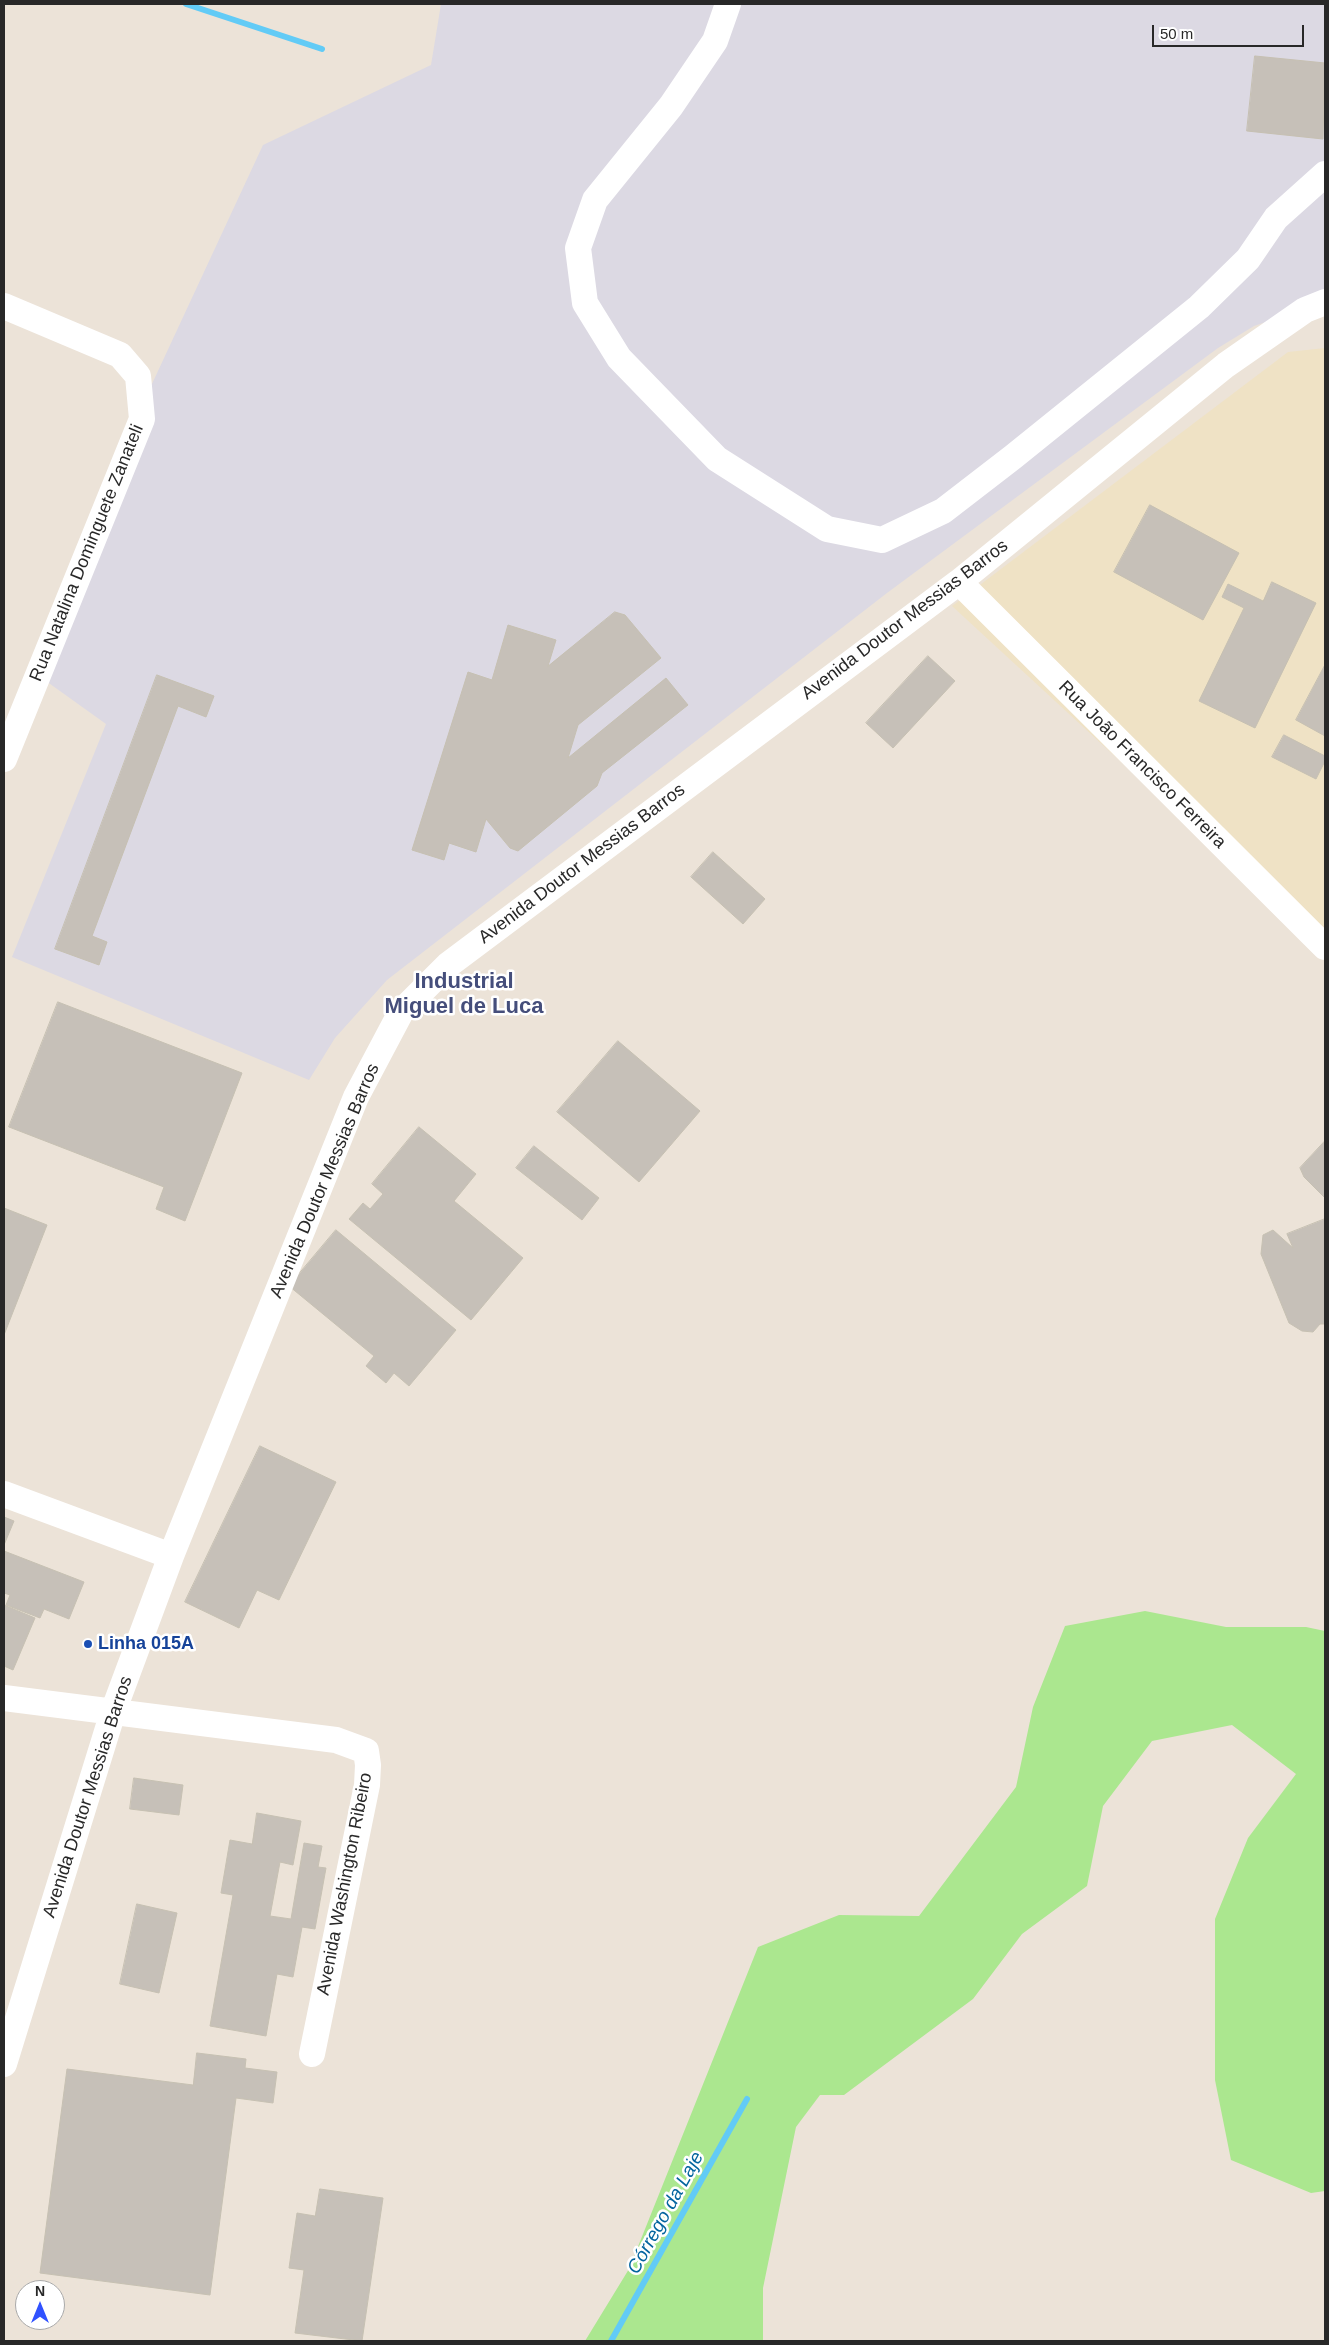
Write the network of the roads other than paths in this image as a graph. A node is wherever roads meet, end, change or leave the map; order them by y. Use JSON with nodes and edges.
{"nodes":[{"id":1,"x":728,"y":4,"type":"edge"},
{"id":2,"x":1325,"y":174,"type":"edge"},
{"id":3,"x":4,"y":306,"type":"edge"},
{"id":4,"x":1318,"y":307,"type":"edge"},
{"id":5,"x":959,"y":582,"type":"junction"},
{"id":6,"x":4,"y":759,"type":"edge"},
{"id":7,"x":1325,"y":948,"type":"edge"},
{"id":8,"x":4,"y":1494,"type":"edge"},
{"id":9,"x":170,"y":1556,"type":"junction"},
{"id":10,"x":4,"y":1698,"type":"edge"},
{"id":11,"x":113,"y":1712,"type":"junction"},
{"id":12,"x":312,"y":2054,"type":"dead end"},
{"id":13,"x":4,"y":2064,"type":"edge"}],
"edges":[{"from":1,"to":2,"type":"street"},
{"from":3,"to":6,"type":"street","name":"Rua Natalina Dominguete Zanateli"},
{"from":4,"to":5,"type":"street","name":"Avenida Doutor Messias Barros"},
{"from":5,"to":7,"type":"street","name":"Rua João Francisco Ferreira"},
{"from":5,"to":9,"type":"street","name":"Avenida Doutor Messias Barros"},
{"from":8,"to":9,"type":"street"},
{"from":9,"to":11,"type":"street","name":"Avenida Doutor Messias Barros"},
{"from":10,"to":11,"type":"street","name":"Avenida Washington Ribeiro"},
{"from":11,"to":12,"type":"street","name":"Avenida Washington Ribeiro"},
{"from":11,"to":13,"type":"street","name":"Avenida Doutor Messias Barros"}]}
